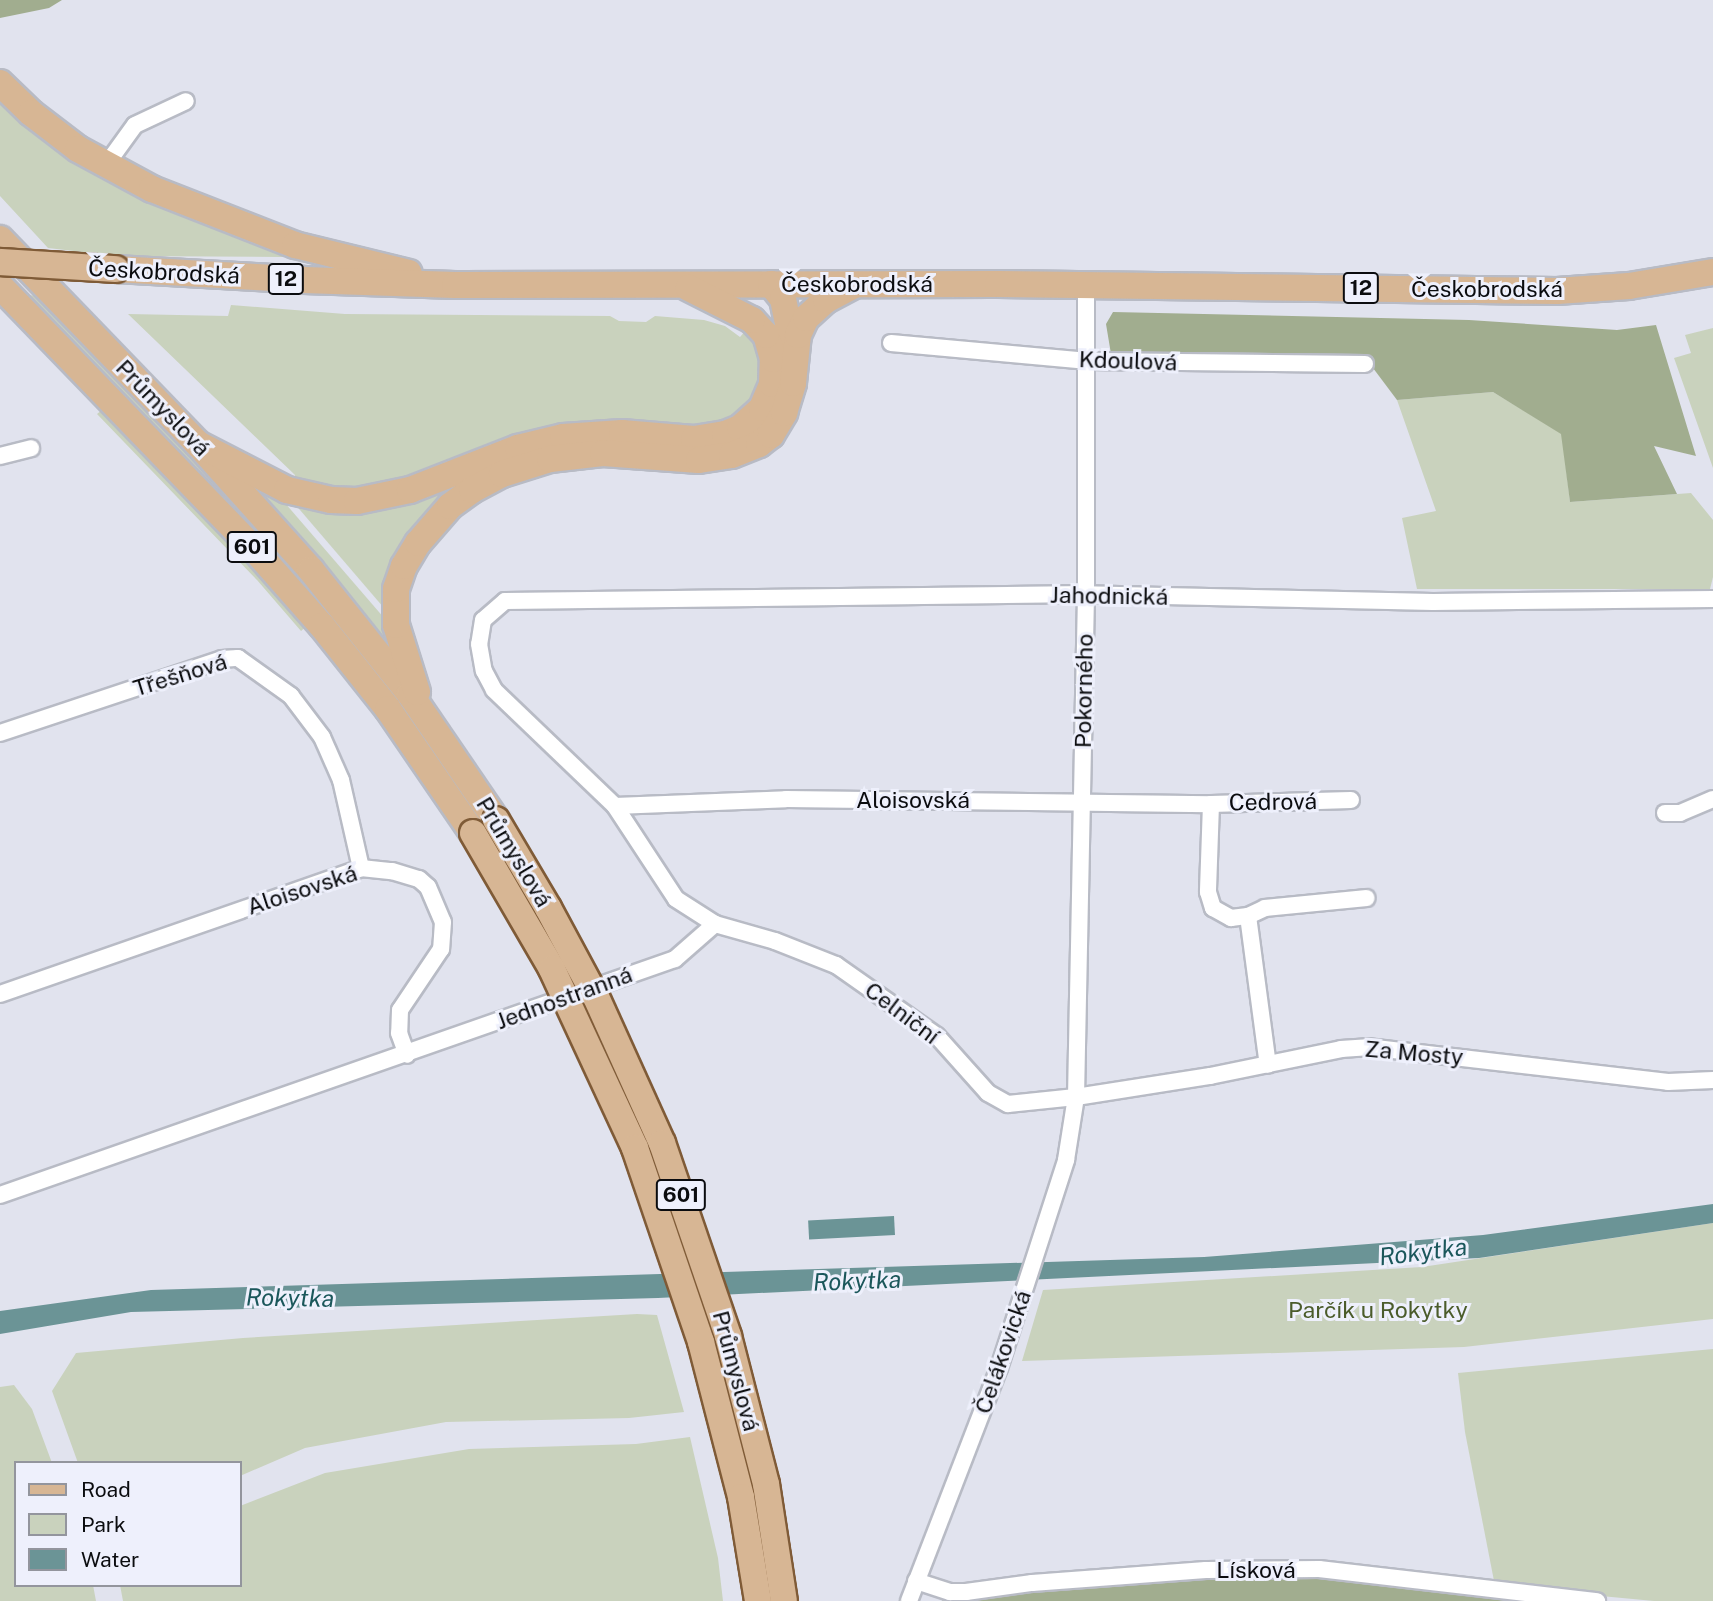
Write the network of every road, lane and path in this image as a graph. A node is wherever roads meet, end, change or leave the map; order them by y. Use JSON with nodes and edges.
{"nodes":[{"id":1,"x":0,"y":83,"type":"edge"},
{"id":2,"x":186,"y":101,"type":"dead end"},
{"id":3,"x":106,"y":165,"type":"junction"},
{"id":4,"x":0,"y":239,"type":"edge"},
{"id":5,"x":0,"y":262,"type":"edge"},
{"id":6,"x":1713,"y":271,"type":"edge"},
{"id":7,"x":682,"y":284,"type":"junction"},
{"id":8,"x":771,"y":284,"type":"junction"},
{"id":9,"x":855,"y":284,"type":"junction"},
{"id":10,"x":455,"y":285,"type":"junction"},
{"id":11,"x":1086,"y":285,"type":"junction"},
{"id":12,"x":0,"y":286,"type":"edge"},
{"id":13,"x":891,"y":343,"type":"dead end"},
{"id":14,"x":795,"y":357,"type":"junction"},
{"id":15,"x":1088,"y":361,"type":"junction"},
{"id":16,"x":1365,"y":364,"type":"dead end"},
{"id":17,"x":198,"y":444,"type":"junction"},
{"id":18,"x":31,"y":448,"type":"dead end"},
{"id":19,"x":0,"y":456,"type":"edge"},
{"id":20,"x":1086,"y":594,"type":"junction"},
{"id":21,"x":1713,"y":598,"type":"edge"},
{"id":22,"x":424,"y":713,"type":"junction"},
{"id":23,"x":0,"y":733,"type":"edge"},
{"id":24,"x":1713,"y":799,"type":"edge"},
{"id":25,"x":1351,"y":800,"type":"dead end"},
{"id":26,"x":1082,"y":801,"type":"junction"},
{"id":27,"x":1211,"y":804,"type":"junction"},
{"id":28,"x":614,"y":806,"type":"junction"},
{"id":29,"x":1665,"y":813,"type":"dead end"},
{"id":30,"x":484,"y":826,"type":"junction"},
{"id":31,"x":361,"y":868,"type":"junction"},
{"id":32,"x":1367,"y":898,"type":"dead end"},
{"id":33,"x":1248,"y":916,"type":"junction"},
{"id":34,"x":715,"y":924,"type":"junction"},
{"id":35,"x":0,"y":995,"type":"edge"},
{"id":36,"x":407,"y":1055,"type":"junction"},
{"id":37,"x":1268,"y":1065,"type":"junction"},
{"id":38,"x":1713,"y":1080,"type":"edge"},
{"id":39,"x":1076,"y":1097,"type":"junction"},
{"id":40,"x":0,"y":1195,"type":"edge"},
{"id":41,"x":916,"y":1581,"type":"junction"},
{"id":42,"x":758,"y":1601,"type":"edge"},
{"id":43,"x":784,"y":1601,"type":"edge"},
{"id":44,"x":909,"y":1601,"type":"edge"},
{"id":45,"x":1597,"y":1601,"type":"edge"}],
"edges":[{"from":1,"to":3,"type":"main road"},
{"from":2,"to":3,"type":"street"},
{"from":3,"to":10,"type":"main road"},
{"from":4,"to":17,"type":"main road","name":"Průmyslová","number":"601"},
{"from":5,"to":10,"type":"main road","name":"Českobrodská","number":"12","bridge":true},
{"from":6,"to":11,"type":"main road","name":"Českobrodská","number":"12"},
{"from":7,"to":8,"type":"main road","name":"Českobrodská","number":"12"},
{"from":7,"to":10,"type":"main road","name":"Českobrodská","number":"12"},
{"from":7,"to":17,"type":"main road"},
{"from":8,"to":9,"type":"main road","name":"Českobrodská","number":"12"},
{"from":8,"to":14,"type":"main road"},
{"from":9,"to":11,"type":"main road","name":"Českobrodská","number":"12"},
{"from":9,"to":14,"type":"main road"},
{"from":11,"to":15,"type":"street","name":"Pokorného"},
{"from":12,"to":30,"type":"main road","name":"Průmyslová","number":"601"},
{"from":13,"to":15,"type":"street","name":"Kdoulová"},
{"from":14,"to":22,"type":"main road"},
{"from":15,"to":16,"type":"street","name":"Kdoulová"},
{"from":15,"to":20,"type":"street","name":"Pokorného"},
{"from":17,"to":22,"type":"main road","name":"Průmyslová","number":"601"},
{"from":18,"to":19,"type":"street"},
{"from":20,"to":21,"type":"street","name":"Jahodnická"},
{"from":20,"to":26,"type":"street","name":"Pokorného"},
{"from":20,"to":28,"type":"street","name":"Jahodnická"},
{"from":22,"to":30,"type":"main road","name":"Průmyslová","number":"601"},
{"from":23,"to":31,"type":"street","name":"Třešňová"},
{"from":24,"to":29,"type":"street"},
{"from":25,"to":27,"type":"street","name":"Cedrová"},
{"from":26,"to":27,"type":"street","name":"Aloisovská"},
{"from":26,"to":28,"type":"street","name":"Aloisovská"},
{"from":26,"to":39,"type":"street","name":"Pokorného"},
{"from":27,"to":33,"type":"street","name":"Cedrová"},
{"from":28,"to":34,"type":"street"},
{"from":30,"to":42,"type":"main road","name":"Průmyslová","number":"601","bridge":true},
{"from":30,"to":43,"type":"main road","name":"Průmyslová","number":"601","bridge":true},
{"from":31,"to":35,"type":"street","name":"Aloisovská"},
{"from":31,"to":36,"type":"street","name":"Aloisovská"},
{"from":32,"to":33,"type":"street","name":"Cedrová"},
{"from":33,"to":37,"type":"street"},
{"from":34,"to":36,"type":"street","name":"Jednostranná"},
{"from":34,"to":39,"type":"street","name":"Celniční"},
{"from":36,"to":40,"type":"street","name":"Jednostranná"},
{"from":37,"to":38,"type":"street","name":"Za Mosty"},
{"from":37,"to":39,"type":"street","name":"Za Mosty"},
{"from":39,"to":41,"type":"street","name":"Čelákovická"},
{"from":41,"to":44,"type":"street","name":"Čelákovická"},
{"from":41,"to":45,"type":"street","name":"Lísková"}]}
